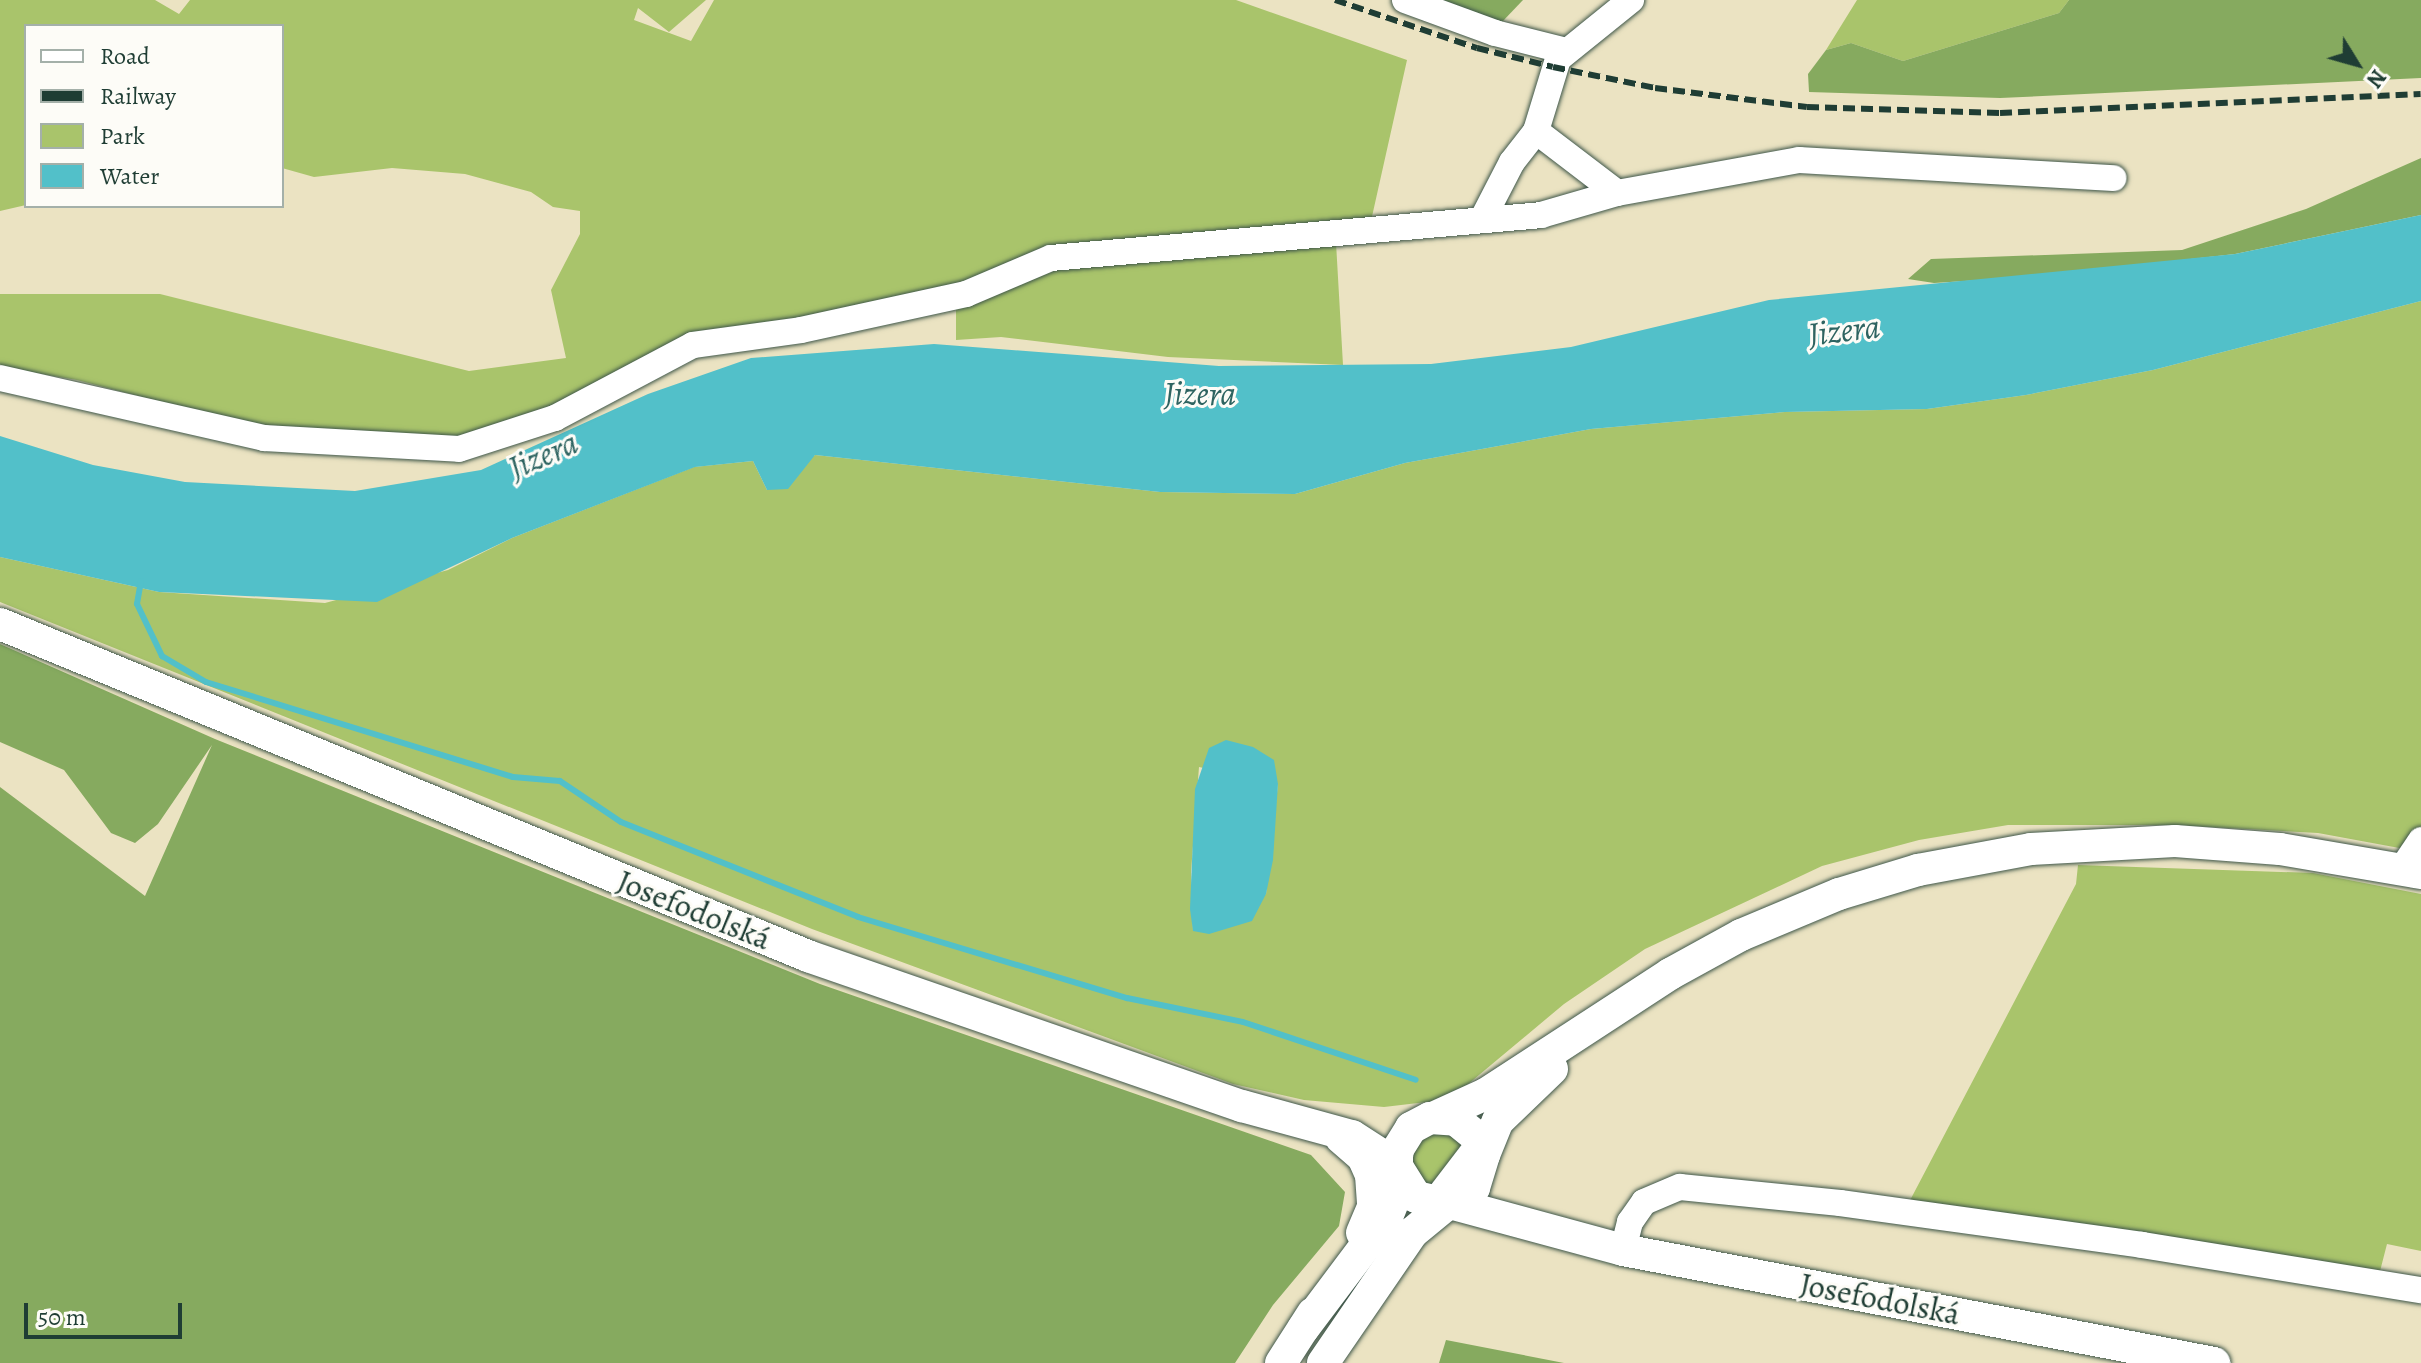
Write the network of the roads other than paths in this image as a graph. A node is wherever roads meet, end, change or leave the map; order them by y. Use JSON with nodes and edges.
{"nodes":[{"id":1,"x":1405,"y":0,"type":"edge"},
{"id":2,"x":1631,"y":0,"type":"edge"},
{"id":3,"x":1566,"y":51,"type":"junction"},
{"id":4,"x":1536,"y":131,"type":"junction"},
{"id":5,"x":2113,"y":178,"type":"dead end"},
{"id":6,"x":1617,"y":193,"type":"junction"},
{"id":7,"x":1482,"y":220,"type":"junction"},
{"id":8,"x":0,"y":378,"type":"edge"},
{"id":9,"x":0,"y":624,"type":"edge"},
{"id":10,"x":2421,"y":840,"type":"edge"},
{"id":11,"x":2411,"y":872,"type":"edge"},
{"id":12,"x":1615,"y":1011,"type":"junction"},
{"id":13,"x":1432,"y":1118,"type":"junction"},
{"id":14,"x":1317,"y":1126,"type":"junction"},
{"id":15,"x":1482,"y":1152,"type":"junction"},
{"id":16,"x":1397,"y":1166,"type":"junction"},
{"id":17,"x":1443,"y":1204,"type":"junction"},
{"id":18,"x":1548,"y":1231,"type":"junction"},
{"id":19,"x":1623,"y":1250,"type":"junction"},
{"id":20,"x":2421,"y":1290,"type":"edge"},
{"id":21,"x":1303,"y":1329,"type":"junction"},
{"id":22,"x":1281,"y":1363,"type":"edge"},
{"id":23,"x":1323,"y":1363,"type":"edge"},
{"id":24,"x":2214,"y":1363,"type":"edge"}],
"edges":[{"from":1,"to":3,"type":"street"},
{"from":2,"to":3,"type":"street"},
{"from":3,"to":4,"type":"street"},
{"from":4,"to":6,"type":"street"},
{"from":4,"to":7,"type":"street"},
{"from":5,"to":6,"type":"street"},
{"from":6,"to":7,"type":"street"},
{"from":7,"to":8,"type":"street"},
{"from":9,"to":14,"type":"main road","name":"Josefodolská"},
{"from":10,"to":11,"type":"street"},
{"from":11,"to":12,"type":"main road"},
{"from":12,"to":13,"type":"main road"},
{"from":12,"to":15,"type":"main road"},
{"from":13,"to":14,"type":"main road"},
{"from":13,"to":15,"type":"main road"},
{"from":13,"to":16,"type":"main road"},
{"from":14,"to":16,"type":"main road","name":"Josefodolská"},
{"from":14,"to":21,"type":"main road"},
{"from":15,"to":17,"type":"main road"},
{"from":15,"to":18,"type":"main road","name":"Josefodolská"},
{"from":16,"to":17,"type":"main road"},
{"from":16,"to":21,"type":"main road"},
{"from":17,"to":18,"type":"main road","name":"Josefodolská"},
{"from":17,"to":23,"type":"main road"},
{"from":18,"to":19,"type":"main road","name":"Josefodolská"},
{"from":19,"to":20,"type":"street"},
{"from":19,"to":24,"type":"main road","name":"Josefodolská"},
{"from":21,"to":22,"type":"main road"}]}
